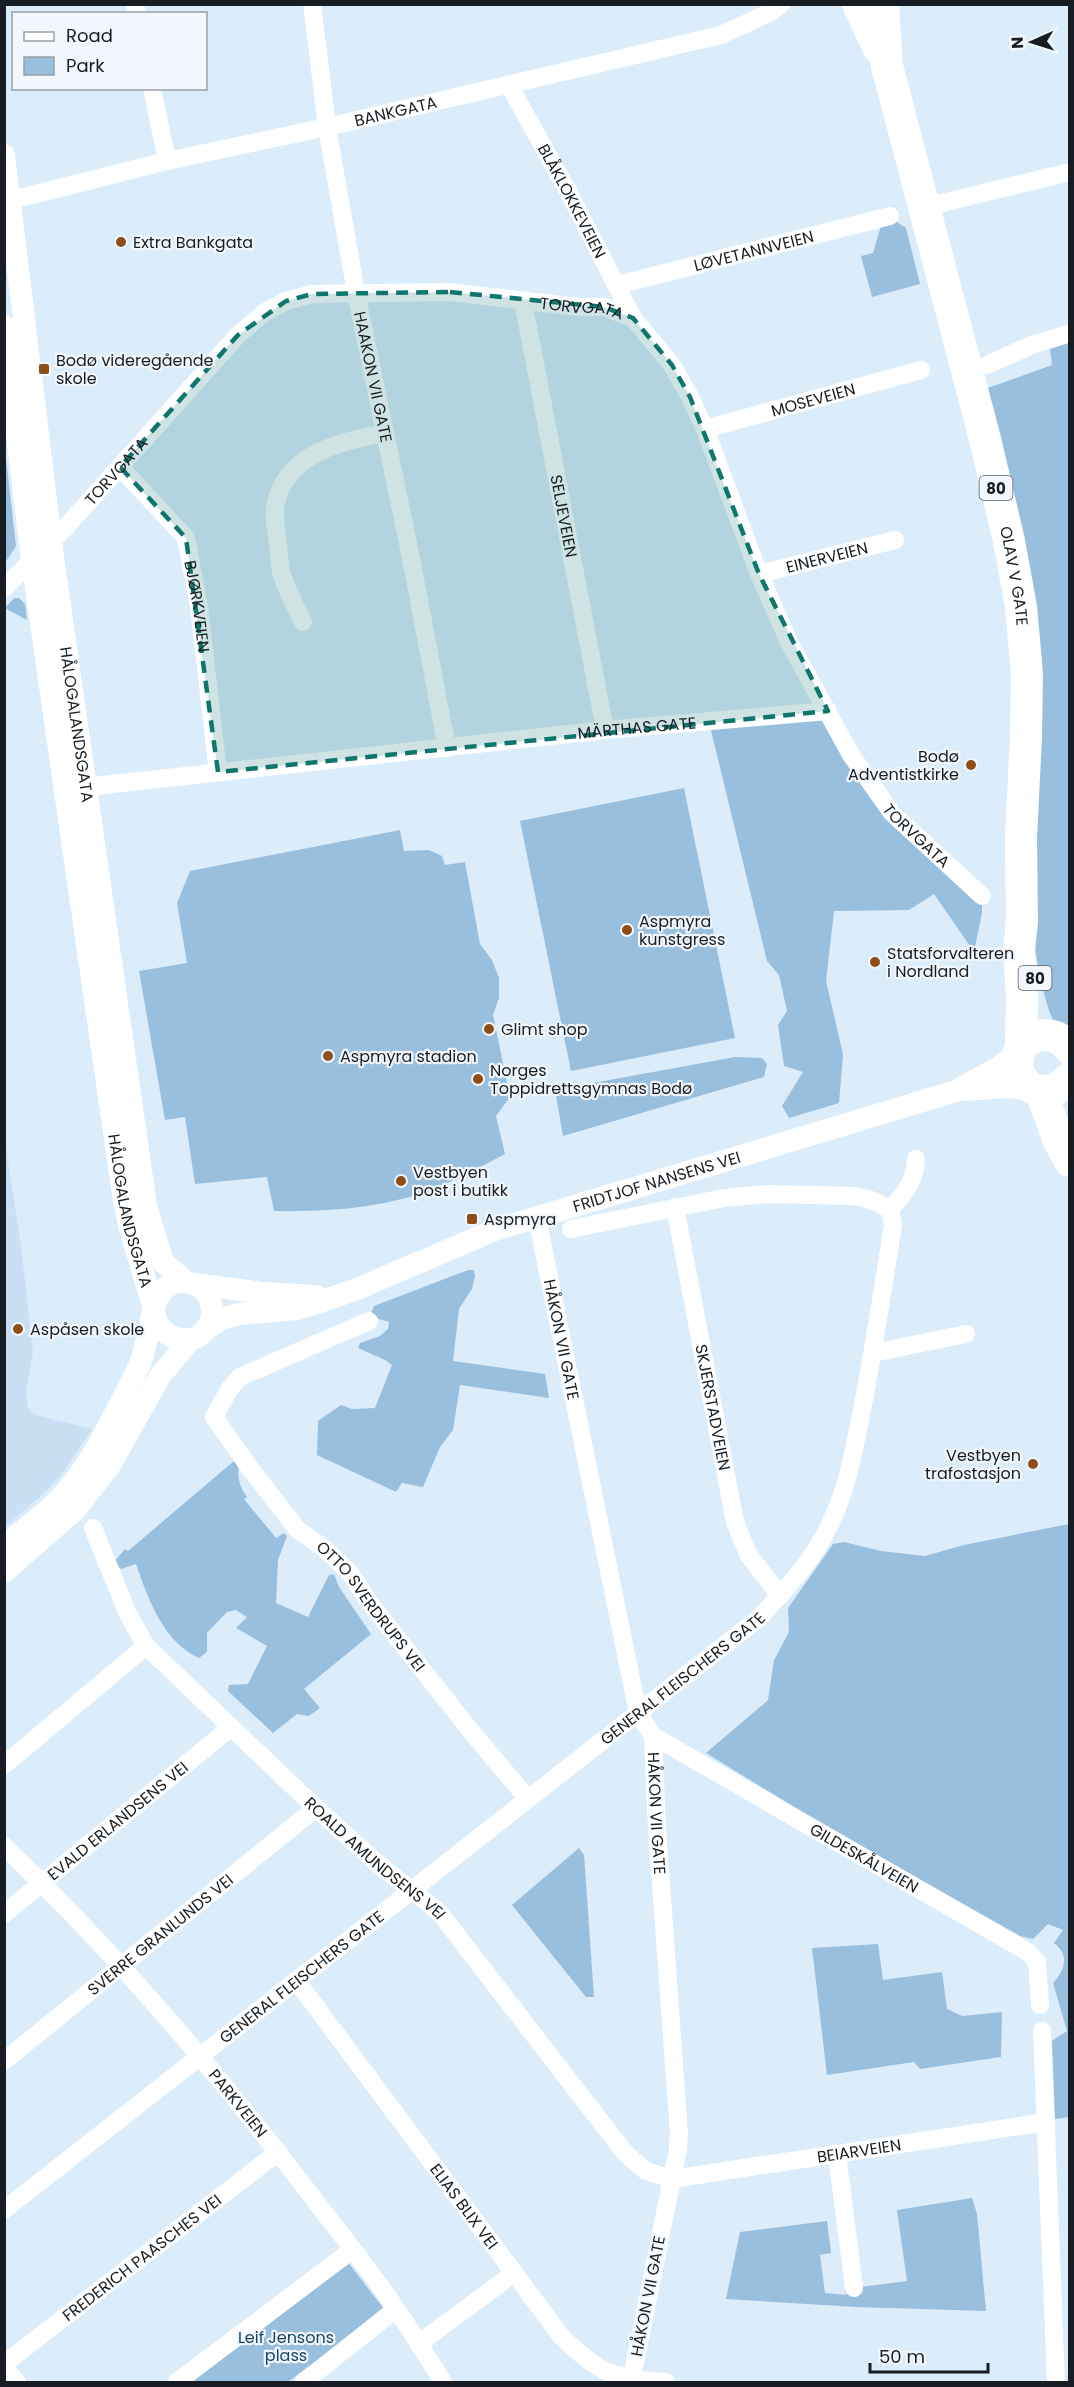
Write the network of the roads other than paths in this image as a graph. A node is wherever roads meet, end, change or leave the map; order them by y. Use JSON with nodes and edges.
{"nodes":[{"id":1,"x":312,"y":4,"type":"edge"},
{"id":2,"x":781,"y":4,"type":"edge"},
{"id":3,"x":858,"y":4,"type":"edge"},
{"id":4,"x":883,"y":4,"type":"edge"},
{"id":5,"x":887,"y":66,"type":"junction"},
{"id":6,"x":509,"y":85,"type":"junction"},
{"id":7,"x":152,"y":90,"type":"edge"},
{"id":8,"x":327,"y":127,"type":"junction"},
{"id":9,"x":4,"y":154,"type":"edge"},
{"id":10,"x":167,"y":161,"type":"junction"},
{"id":11,"x":1070,"y":172,"type":"edge"},
{"id":12,"x":7,"y":201,"type":"edge"},
{"id":13,"x":942,"y":203,"type":"dead end"},
{"id":14,"x":890,"y":216,"type":"dead end"},
{"id":15,"x":617,"y":285,"type":"junction"},
{"id":16,"x":356,"y":293,"type":"junction"},
{"id":17,"x":523,"y":301,"type":"junction"},
{"id":18,"x":633,"y":318,"type":"junction"},
{"id":19,"x":4,"y":326,"type":"edge"},
{"id":20,"x":1070,"y":333,"type":"edge"},
{"id":21,"x":987,"y":365,"type":"dead end"},
{"id":22,"x":921,"y":370,"type":"dead end"},
{"id":23,"x":705,"y":429,"type":"junction"},
{"id":24,"x":385,"y":433,"type":"junction"},
{"id":25,"x":120,"y":467,"type":"junction"},
{"id":26,"x":895,"y":540,"type":"dead end"},
{"id":27,"x":51,"y":543,"type":"junction"},
{"id":28,"x":32,"y":561,"type":"junction"},
{"id":29,"x":759,"y":574,"type":"junction"},
{"id":30,"x":4,"y":588,"type":"edge"},
{"id":31,"x":303,"y":622,"type":"dead end"},
{"id":32,"x":828,"y":711,"type":"junction"},
{"id":33,"x":605,"y":730,"type":"junction"},
{"id":34,"x":447,"y":748,"type":"junction"},
{"id":35,"x":218,"y":771,"type":"junction"},
{"id":36,"x":85,"y":787,"type":"junction"},
{"id":37,"x":982,"y":896,"type":"dead end"},
{"id":38,"x":1022,"y":921,"type":"junction"},
{"id":39,"x":1060,"y":1042,"type":"edge"},
{"id":40,"x":1020,"y":1050,"type":"junction"},
{"id":41,"x":1052,"y":1085,"type":"edge"},
{"id":42,"x":956,"y":1091,"type":"junction"},
{"id":43,"x":1070,"y":1113,"type":"edge"},
{"id":44,"x":916,"y":1159,"type":"dead end"},
{"id":45,"x":1070,"y":1161,"type":"edge"},
{"id":46,"x":675,"y":1207,"type":"junction"},
{"id":47,"x":890,"y":1209,"type":"junction"},
{"id":48,"x":537,"y":1218,"type":"junction"},
{"id":49,"x":571,"y":1229,"type":"dead end"},
{"id":50,"x":190,"y":1283,"type":"junction"},
{"id":51,"x":329,"y":1298,"type":"junction"},
{"id":52,"x":154,"y":1311,"type":"junction"},
{"id":53,"x":369,"y":1321,"type":"dead end"},
{"id":54,"x":199,"y":1334,"type":"junction"},
{"id":55,"x":966,"y":1334,"type":"dead end"},
{"id":56,"x":873,"y":1353,"type":"junction"},
{"id":57,"x":93,"y":1528,"type":"dead end"},
{"id":58,"x":4,"y":1546,"type":"edge"},
{"id":59,"x":4,"y":1572,"type":"edge"},
{"id":60,"x":780,"y":1596,"type":"junction"},
{"id":61,"x":146,"y":1646,"type":"junction"},
{"id":62,"x":638,"y":1713,"type":"junction"},
{"id":63,"x":230,"y":1728,"type":"junction"},
{"id":64,"x":653,"y":1736,"type":"junction"},
{"id":65,"x":4,"y":1765,"type":"edge"},
{"id":66,"x":528,"y":1799,"type":"junction"},
{"id":67,"x":316,"y":1808,"type":"junction"},
{"id":68,"x":4,"y":1846,"type":"edge"},
{"id":69,"x":43,"y":1882,"type":"junction"},
{"id":70,"x":413,"y":1890,"type":"junction"},
{"id":71,"x":4,"y":1914,"type":"edge"},
{"id":72,"x":122,"y":1966,"type":"junction"},
{"id":73,"x":296,"y":1980,"type":"junction"},
{"id":74,"x":1040,"y":2005,"type":"dead end"},
{"id":75,"x":1041,"y":2031,"type":"dead end"},
{"id":76,"x":200,"y":2057,"type":"junction"},
{"id":77,"x":4,"y":2061,"type":"edge"},
{"id":78,"x":1046,"y":2122,"type":"junction"},
{"id":79,"x":278,"y":2152,"type":"junction"},
{"id":80,"x":837,"y":2154,"type":"junction"},
{"id":81,"x":672,"y":2179,"type":"junction"},
{"id":82,"x":4,"y":2210,"type":"edge"},
{"id":83,"x":352,"y":2250,"type":"junction"},
{"id":84,"x":513,"y":2274,"type":"junction"},
{"id":85,"x":854,"y":2288,"type":"dead end"},
{"id":86,"x":396,"y":2309,"type":"junction"},
{"id":87,"x":418,"y":2344,"type":"junction"},
{"id":88,"x":4,"y":2366,"type":"edge"},
{"id":89,"x":632,"y":2381,"type":"edge"},
{"id":90,"x":17,"y":2382,"type":"edge"},
{"id":91,"x":177,"y":2382,"type":"edge"},
{"id":92,"x":304,"y":2382,"type":"edge"},
{"id":93,"x":443,"y":2382,"type":"edge"},
{"id":94,"x":666,"y":2382,"type":"edge"},
{"id":95,"x":1056,"y":2382,"type":"edge"}],
"edges":[{"from":1,"to":8,"type":"street","name":"HAAKON VII GATE"},
{"from":2,"to":6,"type":"street","name":"BANKGATA"},
{"from":3,"to":5,"type":"highway","name":"OLAV V GATE","number":"80"},
{"from":4,"to":5,"type":"highway","name":"OLAV V GATE","number":"80"},
{"from":5,"to":38,"type":"highway","name":"OLAV V GATE","number":"80"},
{"from":6,"to":8,"type":"street","name":"BANKGATA"},
{"from":6,"to":15,"type":"street","name":"BLÅKLOKKEVEIEN"},
{"from":7,"to":10,"type":"street"},
{"from":8,"to":10,"type":"street","name":"BANKGATA"},
{"from":8,"to":16,"type":"street","name":"HAAKON VII GATE"},
{"from":9,"to":12,"type":"street","name":"HÅLOGALANDSGATA"},
{"from":10,"to":12,"type":"street","name":"BANKGATA"},
{"from":11,"to":13,"type":"street"},
{"from":12,"to":27,"type":"street","name":"HÅLOGALANDSGATA"},
{"from":14,"to":15,"type":"street","name":"LØVETANNVEIEN"},
{"from":15,"to":18,"type":"street","name":"BLÅKLOKKEVEIEN"},
{"from":16,"to":17,"type":"street","name":"TORVGATA"},
{"from":16,"to":24,"type":"street","name":"HAAKON VII GATE"},
{"from":16,"to":25,"type":"street","name":"TORVGATA"},
{"from":17,"to":18,"type":"street","name":"TORVGATA"},
{"from":17,"to":33,"type":"street","name":"SELJEVEIEN"},
{"from":18,"to":23,"type":"street","name":"TORVGATA"},
{"from":19,"to":28,"type":"street","name":"HÅLOGALANDSGATA"},
{"from":20,"to":21,"type":"street"},
{"from":22,"to":23,"type":"street","name":"MOSEVEIEN"},
{"from":23,"to":29,"type":"street","name":"TORVGATA"},
{"from":24,"to":31,"type":"street"},
{"from":24,"to":34,"type":"street","name":"HAAKON VII GATE"},
{"from":25,"to":27,"type":"street","name":"TORVGATA"},
{"from":25,"to":35,"type":"street","name":"BJØRKVEIEN"},
{"from":26,"to":29,"type":"street","name":"EINERVEIEN"},
{"from":27,"to":28,"type":"street","name":"TORVGATA"},
{"from":27,"to":36,"type":"street","name":"HÅLOGALANDSGATA"},
{"from":28,"to":30,"type":"street","name":"TORVGATA"},
{"from":28,"to":52,"type":"street","name":"HÅLOGALANDSGATA"},
{"from":29,"to":32,"type":"street","name":"TORVGATA"},
{"from":32,"to":33,"type":"street","name":"MÄRTHAS GATE"},
{"from":32,"to":37,"type":"street","name":"TORVGATA"},
{"from":33,"to":34,"type":"street","name":"MÄRTHAS GATE"},
{"from":34,"to":35,"type":"street","name":"MÄRTHAS GATE"},
{"from":35,"to":36,"type":"street","name":"MÄRTHAS GATE"},
{"from":36,"to":50,"type":"street","name":"HÅLOGALANDSGATA"},
{"from":38,"to":39,"type":"highway","name":"OLAV V GATE","number":"80"},
{"from":38,"to":40,"type":"highway","name":"OLAV V GATE","number":"80"},
{"from":39,"to":40,"type":"highway","name":"OLAV V GATE","number":"80"},
{"from":40,"to":41,"type":"highway","name":"OLAV V GATE","number":"80"},
{"from":40,"to":42,"type":"street","name":"FRIDTJOF NANSENS VEI"},
{"from":41,"to":42,"type":"street","name":"FRIDTJOF NANSENS VEI"},
{"from":41,"to":43,"type":"highway","name":"OLAV V GATE","number":"80"},
{"from":41,"to":45,"type":"highway","name":"OLAV V GATE","number":"80"},
{"from":42,"to":48,"type":"street","name":"FRIDTJOF NANSENS VEI"},
{"from":44,"to":47,"type":"street"},
{"from":46,"to":47,"type":"street"},
{"from":46,"to":49,"type":"street"},
{"from":46,"to":60,"type":"street","name":"SKJERSTADVEIEN"},
{"from":47,"to":56,"type":"street","name":"GENERAL FLEISCHERS GATE"},
{"from":48,"to":51,"type":"street","name":"FRIDTJOF NANSENS VEI"},
{"from":48,"to":62,"type":"street","name":"HÅKON VII GATE"},
{"from":50,"to":51,"type":"street","name":"FRIDTJOF NANSENS VEI"},
{"from":50,"to":52,"type":"street","name":"HÅLOGALANDSGATA"},
{"from":50,"to":54,"type":"street","name":"HÅLOGALANDSGATA"},
{"from":51,"to":54,"type":"street","name":"FRIDTJOF NANSENS VEI"},
{"from":52,"to":54,"type":"street","name":"HÅLOGALANDSGATA"},
{"from":52,"to":58,"type":"street","name":"HÅLOGALANDSGATA"},
{"from":53,"to":66,"type":"street","name":"OTTO SVERDRUPS VEI"},
{"from":54,"to":59,"type":"street"},
{"from":55,"to":56,"type":"street"},
{"from":56,"to":60,"type":"street","name":"GENERAL FLEISCHERS GATE"},
{"from":57,"to":61,"type":"street","name":"ROALD AMUNDSENS VEI"},
{"from":60,"to":62,"type":"street","name":"GENERAL FLEISCHERS GATE"},
{"from":61,"to":63,"type":"street","name":"ROALD AMUNDSENS VEI"},
{"from":61,"to":65,"type":"street"},
{"from":62,"to":64,"type":"street","name":"HÅKON VII GATE"},
{"from":62,"to":66,"type":"street","name":"GENERAL FLEISCHERS GATE"},
{"from":63,"to":67,"type":"street","name":"ROALD AMUNDSENS VEI"},
{"from":63,"to":69,"type":"street","name":"EVALD ERLANDSENS VEI"},
{"from":64,"to":74,"type":"street","name":"GILDESKÅLVEIEN"},
{"from":64,"to":81,"type":"street","name":"HÅKON VII GATE"},
{"from":66,"to":70,"type":"street","name":"GENERAL FLEISCHERS GATE"},
{"from":67,"to":70,"type":"street","name":"ROALD AMUNDSENS VEI"},
{"from":67,"to":72,"type":"street","name":"SVERRE GRANLUNDS VEI"},
{"from":68,"to":69,"type":"street","name":"PARKVEIEN"},
{"from":69,"to":71,"type":"street","name":"EVALD ERLANDSENS VEI"},
{"from":69,"to":72,"type":"street","name":"PARKVEIEN"},
{"from":70,"to":73,"type":"street","name":"GENERAL FLEISCHERS GATE"},
{"from":70,"to":81,"type":"street","name":"ROALD AMUNDSENS VEI"},
{"from":72,"to":76,"type":"street","name":"PARKVEIEN"},
{"from":72,"to":77,"type":"street","name":"SVERRE GRANLUNDS VEI"},
{"from":73,"to":76,"type":"street","name":"GENERAL FLEISCHERS GATE"},
{"from":73,"to":84,"type":"street","name":"ELIAS BLIX VEI"},
{"from":75,"to":78,"type":"street"},
{"from":76,"to":79,"type":"street","name":"PARKVEIEN"},
{"from":76,"to":82,"type":"street","name":"GENERAL FLEISCHERS GATE"},
{"from":78,"to":80,"type":"street","name":"BEIARVEIEN"},
{"from":78,"to":95,"type":"street"},
{"from":79,"to":83,"type":"street","name":"PARKVEIEN"},
{"from":79,"to":88,"type":"street","name":"FREDERICH PAASCHES VEI"},
{"from":80,"to":81,"type":"street","name":"BEIARVEIEN"},
{"from":80,"to":85,"type":"street"},
{"from":81,"to":89,"type":"street","name":"HÅKON VII GATE"},
{"from":83,"to":86,"type":"street","name":"PARKVEIEN"},
{"from":83,"to":91,"type":"street"},
{"from":84,"to":87,"type":"street"},
{"from":84,"to":89,"type":"street","name":"ELIAS BLIX VEI"},
{"from":86,"to":87,"type":"street","name":"PARKVEIEN"},
{"from":86,"to":92,"type":"street"},
{"from":87,"to":93,"type":"street","name":"PARKVEIEN"},
{"from":88,"to":90,"type":"street"},
{"from":89,"to":94,"type":"street","name":"ELIAS BLIX VEI"}]}
